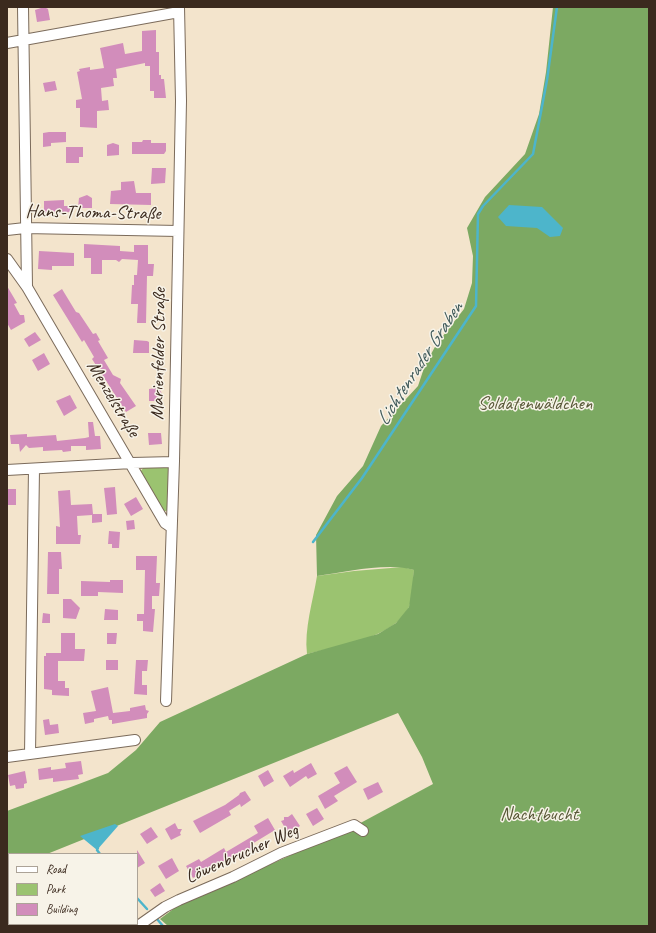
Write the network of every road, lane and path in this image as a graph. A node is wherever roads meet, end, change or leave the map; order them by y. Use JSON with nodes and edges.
{"nodes":[{"id":1,"x":23,"y":7,"type":"edge"},
{"id":2,"x":179,"y":10,"type":"edge"},
{"id":3,"x":24,"y":40,"type":"junction"},
{"id":4,"x":7,"y":43,"type":"edge"},
{"id":5,"x":25,"y":228,"type":"junction"},
{"id":6,"x":7,"y":230,"type":"edge"},
{"id":7,"x":178,"y":230,"type":"junction"},
{"id":8,"x":7,"y":259,"type":"edge"},
{"id":9,"x":27,"y":287,"type":"junction"},
{"id":10,"x":174,"y":462,"type":"junction"},
{"id":11,"x":132,"y":463,"type":"junction"},
{"id":12,"x":34,"y":469,"type":"junction"},
{"id":13,"x":7,"y":470,"type":"edge"},
{"id":14,"x":171,"y":527,"type":"junction"},
{"id":15,"x":166,"y":701,"type":"dead end"},
{"id":16,"x":136,"y":740,"type":"dead end"},
{"id":17,"x":30,"y":754,"type":"junction"},
{"id":18,"x":7,"y":757,"type":"edge"},
{"id":19,"x":363,"y":831,"type":"dead end"},
{"id":20,"x":138,"y":926,"type":"edge"}],
"edges":[{"from":1,"to":3,"type":"street","name":"Menzelstraße"},
{"from":2,"to":3,"type":"street"},
{"from":2,"to":7,"type":"street","name":"Marienfelder Straße"},
{"from":3,"to":4,"type":"street"},
{"from":3,"to":5,"type":"street","name":"Menzelstraße"},
{"from":5,"to":6,"type":"street","name":"Hans-Thoma-Straße"},
{"from":5,"to":7,"type":"street","name":"Hans-Thoma-Straße"},
{"from":5,"to":9,"type":"street","name":"Menzelstraße"},
{"from":7,"to":10,"type":"street","name":"Marienfelder Straße"},
{"from":8,"to":9,"type":"street","name":"Menzelstraße"},
{"from":9,"to":11,"type":"street","name":"Menzelstraße"},
{"from":10,"to":11,"type":"street"},
{"from":10,"to":14,"type":"street","name":"Marienfelder Straße"},
{"from":11,"to":12,"type":"street"},
{"from":11,"to":14,"type":"street","name":"Menzelstraße"},
{"from":12,"to":13,"type":"street"},
{"from":12,"to":17,"type":"street"},
{"from":14,"to":15,"type":"street","name":"Marienfelder Straße"},
{"from":16,"to":17,"type":"street"},
{"from":17,"to":18,"type":"street"},
{"from":19,"to":20,"type":"street","name":"Löwenbrucher Weg"}]}
